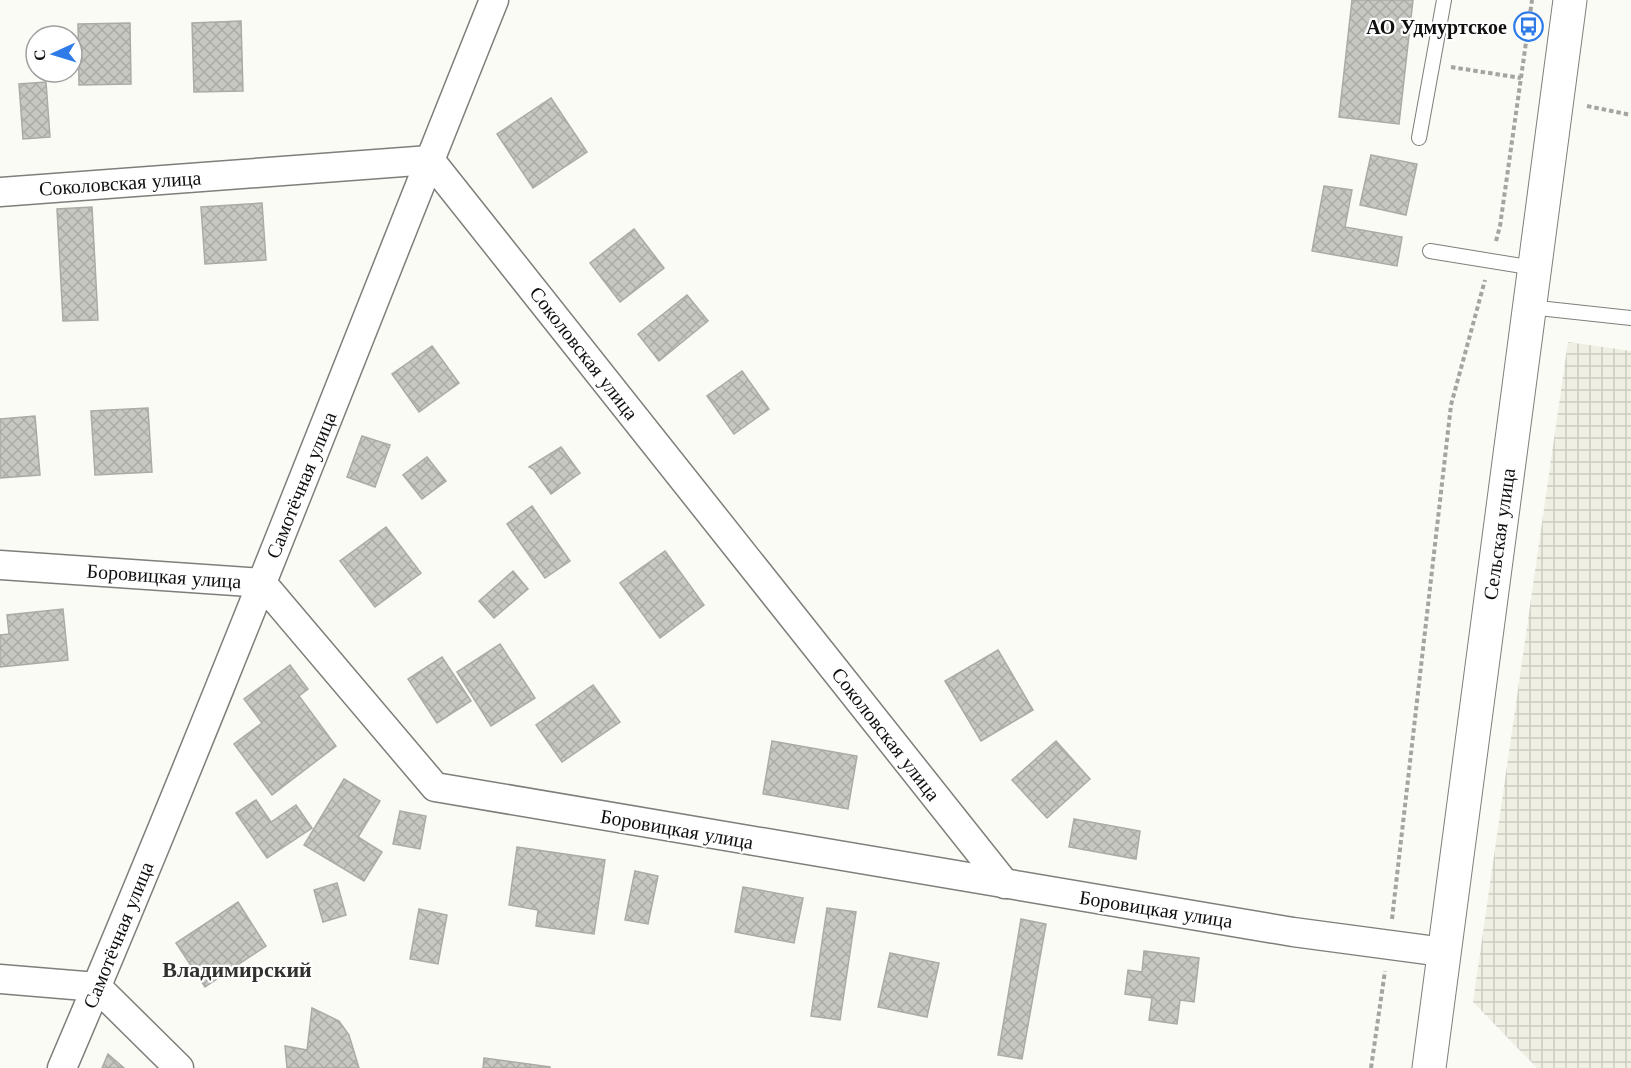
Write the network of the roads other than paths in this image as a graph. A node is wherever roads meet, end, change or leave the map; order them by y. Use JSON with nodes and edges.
{"nodes":[{"id":1,"x":494,"y":0,"type":"edge"},
{"id":2,"x":1444,"y":0,"type":"edge"},
{"id":3,"x":1570,"y":0,"type":"edge"},
{"id":4,"x":1419,"y":138,"type":"dead end"},
{"id":5,"x":430,"y":160,"type":"junction"},
{"id":6,"x":0,"y":192,"type":"edge"},
{"id":7,"x":1430,"y":251,"type":"dead end"},
{"id":8,"x":1534,"y":268,"type":"junction"},
{"id":9,"x":1528,"y":307,"type":"junction"},
{"id":10,"x":1631,"y":318,"type":"edge"},
{"id":11,"x":0,"y":565,"type":"edge"},
{"id":12,"x":262,"y":583,"type":"junction"},
{"id":13,"x":1005,"y":884,"type":"junction"},
{"id":14,"x":1443,"y":952,"type":"junction"},
{"id":15,"x":0,"y":979,"type":"edge"},
{"id":16,"x":96,"y":987,"type":"junction"},
{"id":17,"x":62,"y":1068,"type":"edge"},
{"id":18,"x":178,"y":1068,"type":"edge"},
{"id":19,"x":1429,"y":1068,"type":"edge"}],
"edges":[{"from":1,"to":5,"type":"street","name":"Самотёчная улица"},
{"from":2,"to":4,"type":"lane"},
{"from":3,"to":8,"type":"street","name":"Сельская улица"},
{"from":5,"to":6,"type":"street","name":"Соколовская улица"},
{"from":5,"to":12,"type":"street","name":"Самотёчная улица"},
{"from":5,"to":13,"type":"street","name":"Соколовская улица"},
{"from":7,"to":8,"type":"lane"},
{"from":8,"to":9,"type":"street","name":"Сельская улица"},
{"from":9,"to":10,"type":"lane"},
{"from":9,"to":14,"type":"street","name":"Сельская улица"},
{"from":11,"to":12,"type":"street","name":"Боровицкая улица"},
{"from":12,"to":13,"type":"street","name":"Боровицкая улица"},
{"from":12,"to":16,"type":"street","name":"Самотёчная улица"},
{"from":13,"to":14,"type":"street","name":"Боровицкая улица"},
{"from":14,"to":19,"type":"street","name":"Сельская улица"},
{"from":15,"to":16,"type":"street"},
{"from":16,"to":17,"type":"street","name":"Самотёчная улица"},
{"from":16,"to":18,"type":"street"}]}
